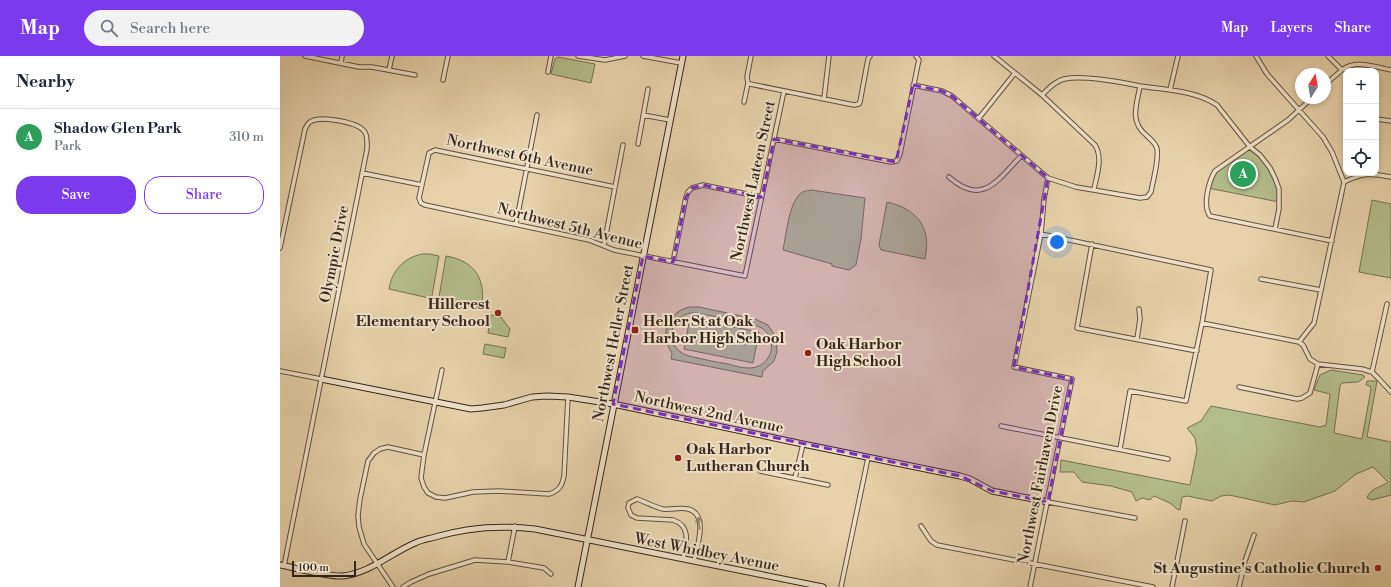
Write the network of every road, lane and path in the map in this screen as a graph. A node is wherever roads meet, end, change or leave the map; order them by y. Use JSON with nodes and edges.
{"nodes":[{"id":1,"x":305,"y":56,"type":"edge"},
{"id":2,"x":342,"y":56,"type":"edge"},
{"id":3,"x":392,"y":56,"type":"edge"},
{"id":4,"x":448,"y":56,"type":"edge"},
{"id":5,"x":551,"y":56,"type":"edge"},
{"id":6,"x":578,"y":56,"type":"edge"},
{"id":7,"x":625,"y":56,"type":"edge"},
{"id":8,"x":643,"y":56,"type":"edge"},
{"id":9,"x":683,"y":56,"type":"edge"},
{"id":10,"x":752,"y":56,"type":"edge"},
{"id":11,"x":828,"y":56,"type":"edge"},
{"id":12,"x":870,"y":56,"type":"edge"},
{"id":13,"x":916,"y":56,"type":"edge"},
{"id":14,"x":994,"y":56,"type":"edge"},
{"id":15,"x":1178,"y":56,"type":"edge"},
{"id":16,"x":1256,"y":56,"type":"edge"},
{"id":17,"x":1328,"y":56,"type":"edge"},
{"id":18,"x":341,"y":63,"type":"junction"},
{"id":19,"x":681,"y":63,"type":"junction"},
{"id":20,"x":390,"y":70,"type":"junction"},
{"id":21,"x":1342,"y":70,"type":"junction"},
{"id":22,"x":1391,"y":70,"type":"edge"},
{"id":23,"x":548,"y":72,"type":"dead end"},
{"id":24,"x":1015,"y":73,"type":"junction"},
{"id":25,"x":415,"y":75,"type":"dead end"},
{"id":26,"x":443,"y":80,"type":"dead end"},
{"id":27,"x":1331,"y":80,"type":"edge"},
{"id":28,"x":748,"y":83,"type":"junction"},
{"id":29,"x":913,"y":85,"type":"junction"},
{"id":30,"x":1140,"y":86,"type":"junction"},
{"id":31,"x":648,"y":89,"type":"dead end"},
{"id":32,"x":1170,"y":90,"type":"junction"},
{"id":33,"x":784,"y":91,"type":"junction"},
{"id":34,"x":1042,"y":95,"type":"junction"},
{"id":35,"x":824,"y":99,"type":"junction"},
{"id":36,"x":744,"y":102,"type":"dead end"},
{"id":37,"x":1305,"y":104,"type":"edge"},
{"id":38,"x":1299,"y":109,"type":"junction"},
{"id":39,"x":537,"y":115,"type":"dead end"},
{"id":40,"x":643,"y":115,"type":"junction"},
{"id":41,"x":978,"y":118,"type":"junction"},
{"id":42,"x":1379,"y":119,"type":"edge"},
{"id":43,"x":670,"y":120,"type":"junction"},
{"id":44,"x":1391,"y":121,"type":"edge"},
{"id":45,"x":774,"y":139,"type":"junction"},
{"id":46,"x":638,"y":144,"type":"dead end"},
{"id":47,"x":623,"y":145,"type":"dead end"},
{"id":48,"x":1250,"y":147,"type":"junction"},
{"id":49,"x":1021,"y":156,"type":"junction"},
{"id":50,"x":527,"y":168,"type":"junction"},
{"id":51,"x":362,"y":173,"type":"junction"},
{"id":52,"x":949,"y":177,"type":"dead end"},
{"id":53,"x":1391,"y":177,"type":"edge"},
{"id":54,"x":1048,"y":178,"type":"junction"},
{"id":55,"x":1344,"y":182,"type":"junction"},
{"id":56,"x":422,"y":185,"type":"junction"},
{"id":57,"x":615,"y":186,"type":"junction"},
{"id":58,"x":1094,"y":189,"type":"junction"},
{"id":59,"x":762,"y":197,"type":"junction"},
{"id":60,"x":516,"y":224,"type":"junction"},
{"id":61,"x":1275,"y":229,"type":"junction"},
{"id":62,"x":1040,"y":234,"type":"junction"},
{"id":63,"x":1332,"y":241,"type":"junction"},
{"id":64,"x":1092,"y":244,"type":"junction"},
{"id":65,"x":604,"y":245,"type":"junction"},
{"id":66,"x":280,"y":248,"type":"edge"},
{"id":67,"x":643,"y":256,"type":"junction"},
{"id":68,"x":673,"y":262,"type":"junction"},
{"id":69,"x":745,"y":276,"type":"joint"},
{"id":70,"x":1261,"y":279,"type":"dead end"},
{"id":71,"x":1322,"y":290,"type":"junction"},
{"id":72,"x":1387,"y":304,"type":"dead end"},
{"id":73,"x":1139,"y":309,"type":"dead end"},
{"id":74,"x":1202,"y":323,"type":"junction"},
{"id":75,"x":1137,"y":339,"type":"junction"},
{"id":76,"x":1299,"y":342,"type":"junction"},
{"id":77,"x":1197,"y":351,"type":"junction"},
{"id":78,"x":1318,"y":364,"type":"junction"},
{"id":79,"x":442,"y":370,"type":"dead end"},
{"id":80,"x":280,"y":371,"type":"edge"},
{"id":81,"x":1372,"y":372,"type":"junction"},
{"id":82,"x":321,"y":379,"type":"junction"},
{"id":83,"x":1239,"y":387,"type":"dead end"},
{"id":84,"x":1391,"y":392,"type":"edge"},
{"id":85,"x":568,"y":397,"type":"junction"},
{"id":86,"x":436,"y":401,"type":"junction"},
{"id":87,"x":613,"y":404,"type":"junction"},
{"id":88,"x":1000,"y":426,"type":"dead end"},
{"id":89,"x":1061,"y":438,"type":"junction"},
{"id":90,"x":803,"y":444,"type":"junction"},
{"id":91,"x":1120,"y":449,"type":"junction"},
{"id":92,"x":424,"y":455,"type":"junction"},
{"id":93,"x":868,"y":458,"type":"junction"},
{"id":94,"x":1168,"y":459,"type":"dead end"},
{"id":95,"x":760,"y":471,"type":"dead end"},
{"id":96,"x":795,"y":478,"type":"junction"},
{"id":97,"x":828,"y":485,"type":"dead end"},
{"id":98,"x":1048,"y":502,"type":"junction"},
{"id":99,"x":1135,"y":518,"type":"dead end"},
{"id":100,"x":1185,"y":521,"type":"dead end"},
{"id":101,"x":515,"y":526,"type":"junction"},
{"id":102,"x":921,"y":526,"type":"dead end"},
{"id":103,"x":1254,"y":535,"type":"dead end"},
{"id":104,"x":587,"y":540,"type":"junction"},
{"id":105,"x":683,"y":559,"type":"junction"},
{"id":106,"x":694,"y":561,"type":"junction"},
{"id":107,"x":508,"y":562,"type":"junction"},
{"id":108,"x":378,"y":563,"type":"junction"},
{"id":109,"x":1035,"y":563,"type":"junction"},
{"id":110,"x":282,"y":566,"type":"edge"},
{"id":111,"x":551,"y":574,"type":"dead end"},
{"id":112,"x":393,"y":587,"type":"edge"},
{"id":113,"x":403,"y":587,"type":"edge"},
{"id":114,"x":578,"y":587,"type":"edge"},
{"id":115,"x":823,"y":587,"type":"edge"},
{"id":116,"x":841,"y":587,"type":"edge"},
{"id":117,"x":1030,"y":587,"type":"edge"},
{"id":118,"x":1154,"y":587,"type":"edge"},
{"id":119,"x":1172,"y":587,"type":"edge"},
{"id":120,"x":1239,"y":587,"type":"edge"}],
"edges":[{"from":1,"to":18,"type":"street"},
{"from":2,"to":18,"type":"street"},
{"from":3,"to":20,"type":"street"},
{"from":4,"to":26,"type":"street"},
{"from":5,"to":23,"type":"street"},
{"from":6,"to":7,"type":"street"},
{"from":8,"to":19,"type":"street"},
{"from":9,"to":19,"type":"street","name":"Northwest Heller Street"},
{"from":10,"to":28,"type":"street"},
{"from":11,"to":35,"type":"street"},
{"from":12,"to":35,"type":"street"},
{"from":13,"to":29,"type":"street"},
{"from":14,"to":24,"type":"street"},
{"from":15,"to":32,"type":"street"},
{"from":16,"to":38,"type":"street"},
{"from":17,"to":21,"type":"street"},
{"from":18,"to":20,"type":"street"},
{"from":19,"to":43,"type":"street","name":"Northwest Heller Street"},
{"from":20,"to":25,"type":"street"},
{"from":21,"to":22,"type":"street"},
{"from":21,"to":27,"type":"street"},
{"from":24,"to":34,"type":"street"},
{"from":24,"to":41,"type":"street"},
{"from":28,"to":33,"type":"street"},
{"from":28,"to":36,"type":"street"},
{"from":29,"to":41,"type":"street"},
{"from":29,"to":45,"type":"street"},
{"from":30,"to":32,"type":"street"},
{"from":30,"to":34,"type":"street"},
{"from":30,"to":58,"type":"street"},
{"from":31,"to":40,"type":"street"},
{"from":32,"to":48,"type":"street"},
{"from":33,"to":35,"type":"street"},
{"from":33,"to":45,"type":"street","name":"Northwest Lateen Street"},
{"from":34,"to":58,"type":"street"},
{"from":37,"to":38,"type":"street"},
{"from":38,"to":48,"type":"street"},
{"from":38,"to":55,"type":"street"},
{"from":39,"to":50,"type":"street"},
{"from":40,"to":43,"type":"street"},
{"from":40,"to":46,"type":"street"},
{"from":41,"to":49,"type":"street"},
{"from":42,"to":44,"type":"street"},
{"from":43,"to":67,"type":"street","name":"Northwest Heller Street"},
{"from":45,"to":59,"type":"street","name":"Northwest Lateen Street"},
{"from":47,"to":57,"type":"street"},
{"from":48,"to":61,"type":"street"},
{"from":48,"to":61,"type":"street"},
{"from":49,"to":52,"type":"street"},
{"from":49,"to":54,"type":"street"},
{"from":50,"to":56,"type":"street","name":"Northwest 6th Avenue"},
{"from":50,"to":57,"type":"street","name":"Northwest 6th Avenue"},
{"from":50,"to":60,"type":"street"},
{"from":51,"to":56,"type":"street"},
{"from":51,"to":66,"type":"street","name":"Olympic Drive"},
{"from":51,"to":82,"type":"street","name":"Olympic Drive"},
{"from":53,"to":55,"type":"street"},
{"from":54,"to":58,"type":"street"},
{"from":54,"to":62,"type":"street","name":"Northwest Fairhaven Drive"},
{"from":55,"to":63,"type":"street"},
{"from":56,"to":60,"type":"street","name":"Northwest 5th Avenue"},
{"from":57,"to":65,"type":"street"},
{"from":59,"to":68,"type":"street"},
{"from":59,"to":69,"type":"street","name":"Northwest Lateen Street"},
{"from":60,"to":65,"type":"street","name":"Northwest 5th Avenue"},
{"from":61,"to":63,"type":"street"},
{"from":62,"to":64,"type":"street"},
{"from":62,"to":89,"type":"street","name":"Northwest Fairhaven Drive"},
{"from":63,"to":71,"type":"street"},
{"from":64,"to":74,"type":"street"},
{"from":64,"to":75,"type":"street"},
{"from":65,"to":67,"type":"street","name":"Northwest 5th Avenue"},
{"from":67,"to":68,"type":"street","name":"Northwest 5th Avenue"},
{"from":67,"to":87,"type":"street","name":"Northwest Heller Street"},
{"from":68,"to":69,"type":"street","name":"Northwest 5th Avenue"},
{"from":70,"to":71,"type":"street"},
{"from":71,"to":76,"type":"street"},
{"from":72,"to":81,"type":"street"},
{"from":73,"to":75,"type":"street"},
{"from":74,"to":76,"type":"street"},
{"from":74,"to":77,"type":"street"},
{"from":75,"to":77,"type":"street"},
{"from":76,"to":78,"type":"street"},
{"from":77,"to":91,"type":"street"},
{"from":78,"to":81,"type":"street"},
{"from":78,"to":83,"type":"street"},
{"from":79,"to":86,"type":"street"},
{"from":80,"to":82,"type":"street"},
{"from":81,"to":84,"type":"street"},
{"from":82,"to":86,"type":"street","name":"Northwest 2nd Avenue"},
{"from":82,"to":110,"type":"street","name":"Olympic Drive"},
{"from":85,"to":86,"type":"street","name":"Northwest 2nd Avenue"},
{"from":85,"to":87,"type":"street","name":"Northwest 2nd Avenue"},
{"from":85,"to":92,"type":"street"},
{"from":86,"to":92,"type":"street"},
{"from":87,"to":90,"type":"street","name":"Northwest 2nd Avenue"},
{"from":87,"to":104,"type":"street","name":"Northwest Heller Street"},
{"from":88,"to":89,"type":"street"},
{"from":89,"to":91,"type":"street"},
{"from":89,"to":98,"type":"street","name":"Northwest Fairhaven Drive"},
{"from":90,"to":93,"type":"street","name":"Northwest 2nd Avenue"},
{"from":90,"to":96,"type":"street"},
{"from":91,"to":94,"type":"street"},
{"from":92,"to":108,"type":"street"},
{"from":93,"to":98,"type":"street","name":"Northwest 2nd Avenue"},
{"from":93,"to":116,"type":"street"},
{"from":95,"to":96,"type":"street"},
{"from":96,"to":97,"type":"street"},
{"from":98,"to":99,"type":"street","name":"Northwest 2nd Avenue"},
{"from":98,"to":109,"type":"street","name":"Northwest Fairhaven Drive"},
{"from":100,"to":119,"type":"street"},
{"from":101,"to":104,"type":"street","name":"West Whidbey Avenue"},
{"from":101,"to":107,"type":"street"},
{"from":101,"to":108,"type":"street","name":"West Whidbey Avenue"},
{"from":102,"to":109,"type":"street"},
{"from":103,"to":120,"type":"street"},
{"from":104,"to":105,"type":"street","name":"West Whidbey Avenue"},
{"from":104,"to":114,"type":"street","name":"Northwest Heller Street"},
{"from":105,"to":106,"type":"street","name":"West Whidbey Avenue"},
{"from":106,"to":105,"type":"street","one_way":true},
{"from":106,"to":115,"type":"street","name":"West Whidbey Avenue"},
{"from":107,"to":111,"type":"street"},
{"from":107,"to":113,"type":"street"},
{"from":108,"to":110,"type":"street","name":"West Whidbey Avenue"},
{"from":108,"to":112,"type":"street"},
{"from":109,"to":117,"type":"street","name":"Northwest Fairhaven Drive"},
{"from":109,"to":118,"type":"street"}]}
